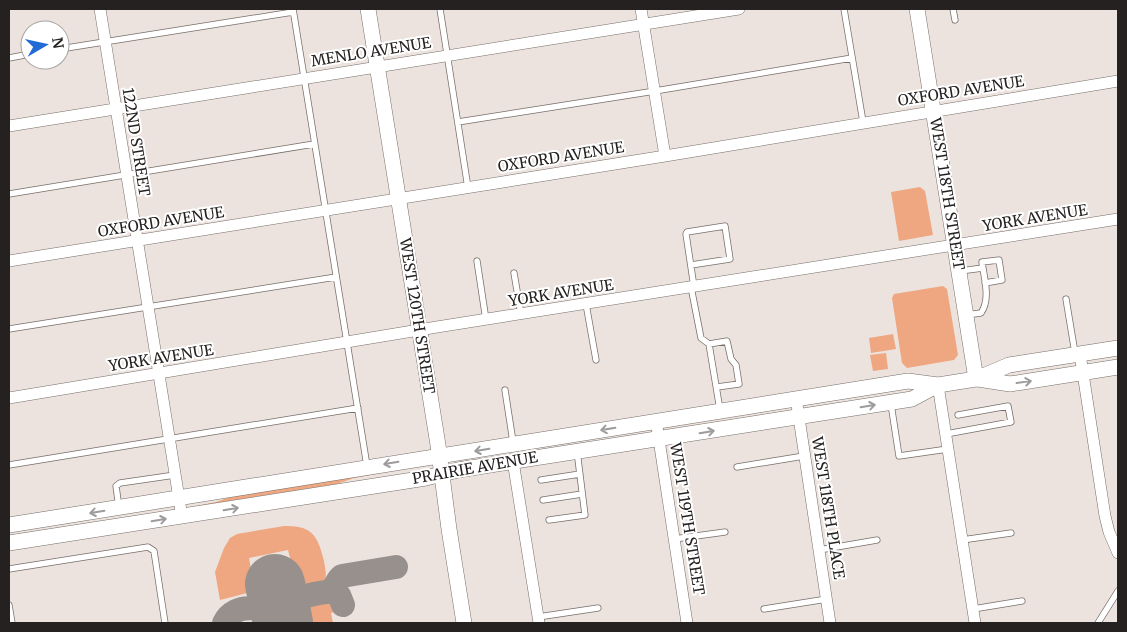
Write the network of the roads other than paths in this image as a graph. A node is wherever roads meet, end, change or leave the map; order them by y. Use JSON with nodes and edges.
{"nodes":[{"id":1,"x":100,"y":9,"type":"edge"},
{"id":2,"x":368,"y":9,"type":"edge"},
{"id":3,"x":440,"y":9,"type":"edge"},
{"id":4,"x":641,"y":9,"type":"edge"},
{"id":5,"x":739,"y":9,"type":"edge"},
{"id":6,"x":844,"y":9,"type":"edge"},
{"id":7,"x":917,"y":9,"type":"edge"},
{"id":8,"x":954,"y":9,"type":"edge"},
{"id":9,"x":293,"y":10,"type":"edge"},
{"id":10,"x":956,"y":20,"type":"dead end"},
{"id":11,"x":644,"y":24,"type":"junction"},
{"id":12,"x":105,"y":42,"type":"junction"},
{"id":13,"x":70,"y":47,"type":"edge"},
{"id":14,"x":447,"y":55,"type":"junction"},
{"id":15,"x":852,"y":58,"type":"junction"},
{"id":16,"x":377,"y":66,"type":"junction"},
{"id":17,"x":304,"y":78,"type":"junction"},
{"id":18,"x":1118,"y":81,"type":"edge"},
{"id":19,"x":655,"y":91,"type":"junction"},
{"id":20,"x":116,"y":109,"type":"junction"},
{"id":21,"x":934,"y":111,"type":"junction"},
{"id":22,"x":458,"y":122,"type":"junction"},
{"id":23,"x":863,"y":122,"type":"junction"},
{"id":24,"x":9,"y":126,"type":"edge"},
{"id":25,"x":314,"y":144,"type":"junction"},
{"id":26,"x":665,"y":156,"type":"junction"},
{"id":27,"x":126,"y":175,"type":"junction"},
{"id":28,"x":468,"y":188,"type":"junction"},
{"id":29,"x":9,"y":194,"type":"edge"},
{"id":30,"x":398,"y":199,"type":"junction"},
{"id":31,"x":325,"y":211,"type":"junction"},
{"id":32,"x":1118,"y":220,"type":"edge"},
{"id":33,"x":138,"y":241,"type":"junction"},
{"id":34,"x":955,"y":246,"type":"junction"},
{"id":35,"x":9,"y":261,"type":"edge"},
{"id":36,"x":477,"y":261,"type":"dead end"},
{"id":37,"x":691,"y":265,"type":"junction"},
{"id":38,"x":983,"y":268,"type":"junction"},
{"id":39,"x":960,"y":272,"type":"junction"},
{"id":40,"x":514,"y":273,"type":"dead end"},
{"id":41,"x":336,"y":277,"type":"junction"},
{"id":42,"x":986,"y":283,"type":"junction"},
{"id":43,"x":693,"y":287,"type":"junction"},
{"id":44,"x":1066,"y":299,"type":"dead end"},
{"id":45,"x":586,"y":304,"type":"junction"},
{"id":46,"x":148,"y":307,"type":"junction"},
{"id":47,"x":521,"y":314,"type":"junction"},
{"id":48,"x":966,"y":315,"type":"junction"},
{"id":49,"x":486,"y":320,"type":"junction"},
{"id":50,"x":9,"y":329,"type":"edge"},
{"id":51,"x":420,"y":330,"type":"junction"},
{"id":52,"x":346,"y":343,"type":"junction"},
{"id":53,"x":709,"y":344,"type":"junction"},
{"id":54,"x":1118,"y":348,"type":"edge"},
{"id":55,"x":1078,"y":355,"type":"junction"},
{"id":56,"x":596,"y":360,"type":"dead end"},
{"id":57,"x":1118,"y":367,"type":"edge"},
{"id":58,"x":1083,"y":373,"type":"junction"},
{"id":59,"x":159,"y":374,"type":"junction"},
{"id":60,"x":976,"y":379,"type":"junction"},
{"id":61,"x":938,"y":385,"type":"junction"},
{"id":62,"x":717,"y":387,"type":"junction"},
{"id":63,"x":505,"y":390,"type":"dead end"},
{"id":64,"x":9,"y":398,"type":"edge"},
{"id":65,"x":796,"y":398,"type":"junction"},
{"id":66,"x":891,"y":402,"type":"junction"},
{"id":67,"x":358,"y":408,"type":"junction"},
{"id":68,"x":720,"y":410,"type":"junction"},
{"id":69,"x":958,"y":415,"type":"dead end"},
{"id":70,"x":798,"y":417,"type":"junction"},
{"id":71,"x":656,"y":420,"type":"junction"},
{"id":72,"x":946,"y":434,"type":"junction"},
{"id":73,"x":659,"y":438,"type":"junction"},
{"id":74,"x":169,"y":439,"type":"junction"},
{"id":75,"x":513,"y":445,"type":"junction"},
{"id":76,"x":948,"y":448,"type":"junction"},
{"id":77,"x":577,"y":451,"type":"junction"},
{"id":78,"x":439,"y":456,"type":"junction"},
{"id":79,"x":804,"y":456,"type":"junction"},
{"id":80,"x":513,"y":461,"type":"junction"},
{"id":81,"x":9,"y":465,"type":"edge"},
{"id":82,"x":367,"y":467,"type":"junction"},
{"id":83,"x":736,"y":467,"type":"dead end"},
{"id":84,"x":442,"y":473,"type":"junction"},
{"id":85,"x":580,"y":474,"type":"junction"},
{"id":86,"x":175,"y":475,"type":"junction"},
{"id":87,"x":541,"y":480,"type":"dead end"},
{"id":88,"x":582,"y":494,"type":"junction"},
{"id":89,"x":180,"y":499,"type":"junction"},
{"id":90,"x":543,"y":500,"type":"dead end"},
{"id":91,"x":119,"y":508,"type":"junction"},
{"id":92,"x":182,"y":517,"type":"junction"},
{"id":93,"x":549,"y":520,"type":"dead end"},
{"id":94,"x":9,"y":525,"type":"edge"},
{"id":95,"x":725,"y":532,"type":"dead end"},
{"id":96,"x":1011,"y":533,"type":"dead end"},
{"id":97,"x":674,"y":539,"type":"junction"},
{"id":98,"x":877,"y":540,"type":"dead end"},
{"id":99,"x":962,"y":540,"type":"junction"},
{"id":100,"x":9,"y":543,"type":"edge"},
{"id":101,"x":819,"y":550,"type":"junction"},
{"id":102,"x":1118,"y":553,"type":"edge"},
{"id":103,"x":9,"y":569,"type":"edge"},
{"id":104,"x":1118,"y":591,"type":"edge"},
{"id":105,"x":826,"y":599,"type":"junction"},
{"id":106,"x":1022,"y":601,"type":"dead end"},
{"id":107,"x":9,"y":605,"type":"edge"},
{"id":108,"x":598,"y":608,"type":"dead end"},
{"id":109,"x":764,"y":609,"type":"dead end"},
{"id":110,"x":973,"y":610,"type":"junction"},
{"id":111,"x":539,"y":620,"type":"edge"},
{"id":112,"x":12,"y":623,"type":"edge"},
{"id":113,"x":166,"y":623,"type":"edge"},
{"id":114,"x":464,"y":623,"type":"edge"},
{"id":115,"x":687,"y":623,"type":"edge"},
{"id":116,"x":830,"y":623,"type":"edge"},
{"id":117,"x":976,"y":623,"type":"edge"},
{"id":118,"x":1098,"y":623,"type":"edge"}],
"edges":[{"from":1,"to":12,"type":"street","name":"122ND STREET"},
{"from":2,"to":16,"type":"main road","name":"WEST 120TH STREET"},
{"from":3,"to":14,"type":"lane"},
{"from":4,"to":11,"type":"street"},
{"from":5,"to":11,"type":"street","name":"MENLO AVENUE"},
{"from":6,"to":15,"type":"lane"},
{"from":7,"to":21,"type":"main road","name":"WEST 118TH STREET"},
{"from":8,"to":10,"type":"lane"},
{"from":9,"to":12,"type":"lane"},
{"from":9,"to":17,"type":"lane"},
{"from":11,"to":14,"type":"street","name":"MENLO AVENUE"},
{"from":11,"to":19,"type":"street"},
{"from":12,"to":13,"type":"lane"},
{"from":12,"to":20,"type":"street","name":"122ND STREET"},
{"from":14,"to":16,"type":"street","name":"MENLO AVENUE"},
{"from":14,"to":22,"type":"lane"},
{"from":15,"to":19,"type":"lane"},
{"from":15,"to":23,"type":"lane"},
{"from":16,"to":17,"type":"street","name":"MENLO AVENUE"},
{"from":16,"to":30,"type":"main road","name":"WEST 120TH STREET"},
{"from":17,"to":20,"type":"street","name":"MENLO AVENUE"},
{"from":17,"to":25,"type":"lane"},
{"from":18,"to":21,"type":"street","name":"OXFORD AVENUE"},
{"from":19,"to":22,"type":"lane"},
{"from":19,"to":26,"type":"street"},
{"from":20,"to":24,"type":"street","name":"MENLO AVENUE"},
{"from":20,"to":27,"type":"street","name":"122ND STREET"},
{"from":21,"to":23,"type":"street","name":"OXFORD AVENUE"},
{"from":21,"to":34,"type":"main road","name":"WEST 118TH STREET"},
{"from":22,"to":28,"type":"lane"},
{"from":23,"to":26,"type":"street","name":"OXFORD AVENUE"},
{"from":25,"to":27,"type":"lane"},
{"from":25,"to":31,"type":"lane"},
{"from":26,"to":28,"type":"street","name":"OXFORD AVENUE"},
{"from":27,"to":29,"type":"lane"},
{"from":27,"to":33,"type":"street","name":"122ND STREET"},
{"from":28,"to":30,"type":"street","name":"OXFORD AVENUE"},
{"from":30,"to":31,"type":"street","name":"OXFORD AVENUE"},
{"from":30,"to":51,"type":"main road","name":"WEST 120TH STREET"},
{"from":31,"to":33,"type":"street","name":"OXFORD AVENUE"},
{"from":31,"to":41,"type":"lane"},
{"from":32,"to":34,"type":"street","name":"YORK AVENUE"},
{"from":33,"to":35,"type":"street","name":"OXFORD AVENUE"},
{"from":33,"to":46,"type":"street","name":"122ND STREET"},
{"from":34,"to":39,"type":"main road","name":"WEST 118TH STREET"},
{"from":34,"to":43,"type":"street","name":"YORK AVENUE"},
{"from":36,"to":49,"type":"lane"},
{"from":37,"to":37,"type":"lane"},
{"from":37,"to":43,"type":"lane"},
{"from":38,"to":39,"type":"lane"},
{"from":38,"to":42,"type":"lane"},
{"from":38,"to":42,"type":"lane"},
{"from":39,"to":48,"type":"main road","name":"WEST 118TH STREET"},
{"from":40,"to":47,"type":"lane"},
{"from":41,"to":46,"type":"lane"},
{"from":41,"to":52,"type":"lane"},
{"from":42,"to":48,"type":"lane"},
{"from":43,"to":45,"type":"street","name":"YORK AVENUE"},
{"from":43,"to":53,"type":"lane"},
{"from":44,"to":55,"type":"lane"},
{"from":45,"to":47,"type":"street","name":"YORK AVENUE"},
{"from":45,"to":56,"type":"lane"},
{"from":46,"to":50,"type":"lane"},
{"from":46,"to":59,"type":"street","name":"122ND STREET"},
{"from":47,"to":49,"type":"street","name":"YORK AVENUE"},
{"from":48,"to":60,"type":"main road","name":"WEST 118TH STREET"},
{"from":49,"to":51,"type":"street","name":"YORK AVENUE"},
{"from":51,"to":52,"type":"street","name":"YORK AVENUE"},
{"from":51,"to":78,"type":"main road","name":"WEST 120TH STREET"},
{"from":52,"to":59,"type":"street","name":"YORK AVENUE"},
{"from":52,"to":67,"type":"lane"},
{"from":53,"to":62,"type":"lane"},
{"from":53,"to":62,"type":"lane"},
{"from":54,"to":55,"type":"main road","name":"PRAIRIE AVENUE"},
{"from":55,"to":58,"type":"street"},
{"from":55,"to":60,"type":"main road","name":"PRAIRIE AVENUE"},
{"from":57,"to":58,"type":"main road","name":"PRAIRIE AVENUE"},
{"from":60,"to":58,"type":"main road","name":"PRAIRIE AVENUE","one_way":true},
{"from":58,"to":102,"type":"street"},
{"from":59,"to":64,"type":"street","name":"YORK AVENUE"},
{"from":59,"to":74,"type":"street","name":"122ND STREET"},
{"from":60,"to":61,"type":"main road","name":"PRAIRIE AVENUE"},
{"from":61,"to":65,"type":"main road","name":"PRAIRIE AVENUE"},
{"from":61,"to":66,"type":"main road","name":"PRAIRIE AVENUE"},
{"from":61,"to":72,"type":"street"},
{"from":62,"to":68,"type":"lane"},
{"from":63,"to":75,"type":"lane"},
{"from":65,"to":68,"type":"main road","name":"PRAIRIE AVENUE"},
{"from":65,"to":70,"type":"street","name":"WEST 118TH PLACE"},
{"from":70,"to":66,"type":"main road","name":"PRAIRIE AVENUE","one_way":true},
{"from":66,"to":76,"type":"lane"},
{"from":67,"to":74,"type":"lane"},
{"from":67,"to":82,"type":"lane"},
{"from":68,"to":71,"type":"main road","name":"PRAIRIE AVENUE"},
{"from":69,"to":72,"type":"lane"},
{"from":73,"to":70,"type":"main road","name":"PRAIRIE AVENUE","one_way":true},
{"from":70,"to":79,"type":"street","name":"WEST 118TH PLACE"},
{"from":71,"to":73,"type":"street","name":"WEST 119TH STREET"},
{"from":71,"to":75,"type":"main road","name":"PRAIRIE AVENUE","one_way":true},
{"from":72,"to":76,"type":"street"},
{"from":73,"to":77,"type":"main road","name":"PRAIRIE AVENUE"},
{"from":73,"to":97,"type":"street","name":"WEST 119TH STREET"},
{"from":74,"to":81,"type":"lane"},
{"from":74,"to":86,"type":"street","name":"122ND STREET"},
{"from":75,"to":78,"type":"main road","name":"PRAIRIE AVENUE","one_way":true},
{"from":76,"to":99,"type":"street"},
{"from":77,"to":80,"type":"main road","name":"PRAIRIE AVENUE"},
{"from":77,"to":85,"type":"lane"},
{"from":78,"to":82,"type":"main road","name":"PRAIRIE AVENUE","one_way":true},
{"from":78,"to":84,"type":"main road","name":"WEST 120TH STREET"},
{"from":79,"to":83,"type":"lane"},
{"from":79,"to":101,"type":"street","name":"WEST 118TH PLACE"},
{"from":80,"to":84,"type":"main road","name":"PRAIRIE AVENUE"},
{"from":80,"to":111,"type":"street"},
{"from":82,"to":89,"type":"main road","name":"PRAIRIE AVENUE"},
{"from":92,"to":84,"type":"main road","name":"PRAIRIE AVENUE","one_way":true},
{"from":84,"to":114,"type":"main road","name":"WEST 120TH STREET"},
{"from":85,"to":87,"type":"lane"},
{"from":85,"to":88,"type":"lane"},
{"from":86,"to":89,"type":"street","name":"122ND STREET"},
{"from":86,"to":91,"type":"lane"},
{"from":88,"to":90,"type":"lane"},
{"from":88,"to":93,"type":"lane"},
{"from":89,"to":91,"type":"main road","name":"PRAIRIE AVENUE"},
{"from":89,"to":92,"type":"street","name":"122ND STREET"},
{"from":91,"to":94,"type":"main road","name":"PRAIRIE AVENUE","one_way":true},
{"from":100,"to":92,"type":"main road","name":"PRAIRIE AVENUE","one_way":true},
{"from":95,"to":97,"type":"lane"},
{"from":96,"to":99,"type":"lane"},
{"from":97,"to":115,"type":"street","name":"WEST 119TH STREET"},
{"from":98,"to":101,"type":"lane"},
{"from":99,"to":110,"type":"street"},
{"from":101,"to":105,"type":"street","name":"WEST 118TH PLACE"},
{"from":103,"to":113,"type":"lane"},
{"from":104,"to":118,"type":"lane"},
{"from":105,"to":109,"type":"lane"},
{"from":105,"to":116,"type":"street","name":"WEST 118TH PLACE"},
{"from":106,"to":110,"type":"lane"},
{"from":107,"to":112,"type":"lane"},
{"from":108,"to":111,"type":"lane"},
{"from":110,"to":117,"type":"street"}]}
